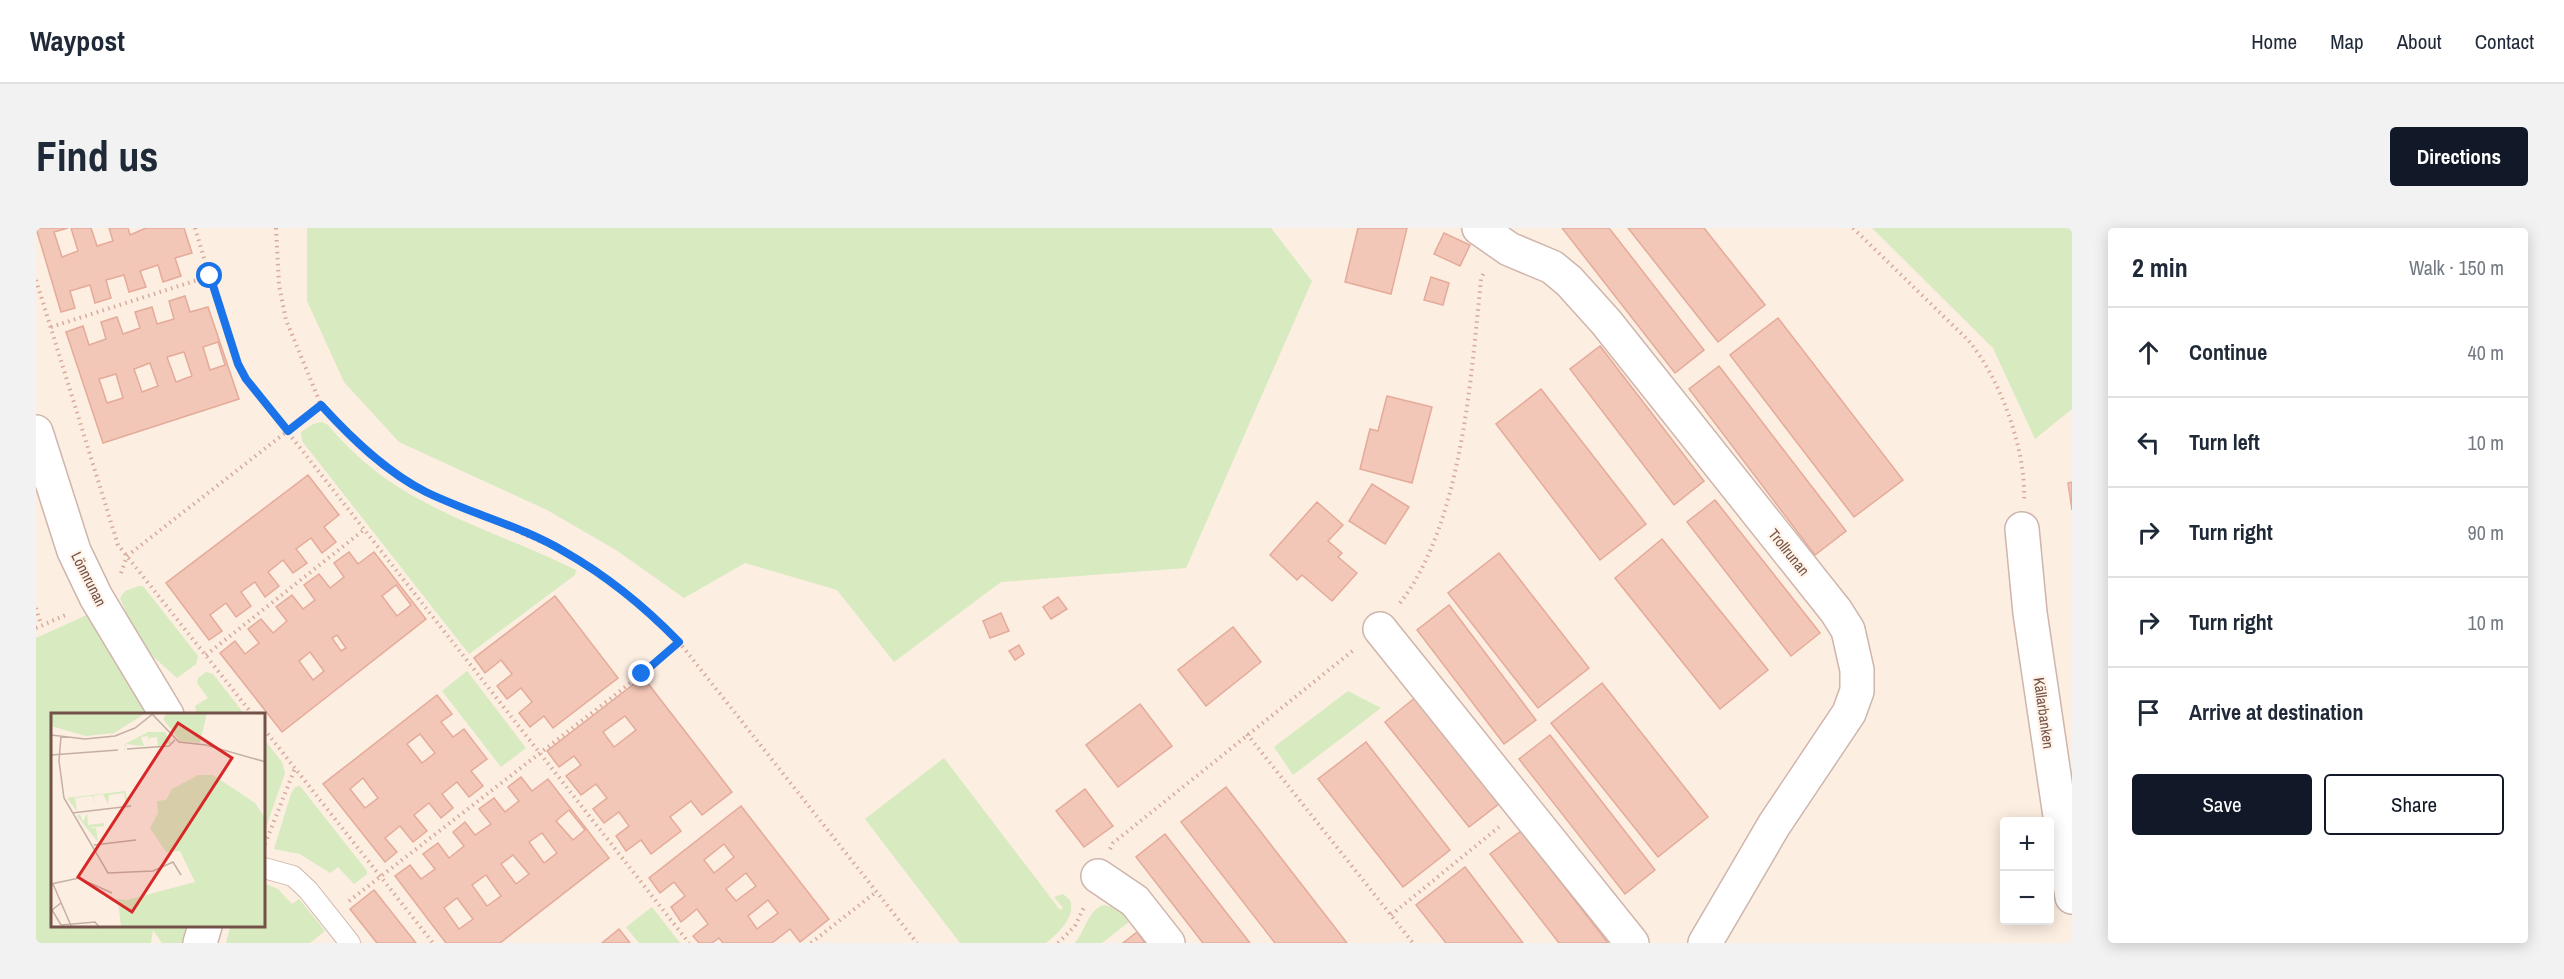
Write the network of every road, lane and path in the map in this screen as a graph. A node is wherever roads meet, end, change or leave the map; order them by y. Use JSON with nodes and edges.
{"nodes":[{"id":1,"x":195,"y":228,"type":"edge"},
{"id":2,"x":276,"y":228,"type":"edge"},
{"id":3,"x":1853,"y":228,"type":"edge"},
{"id":4,"x":1489,"y":235,"type":"edge"},
{"id":5,"x":210,"y":276,"type":"junction"},
{"id":6,"x":36,"y":280,"type":"edge"},
{"id":7,"x":51,"y":327,"type":"junction"},
{"id":8,"x":321,"y":405,"type":"junction"},
{"id":9,"x":288,"y":431,"type":"junction"},
{"id":10,"x":36,"y":432,"type":"edge"},
{"id":11,"x":366,"y":529,"type":"junction"},
{"id":12,"x":2022,"y":529,"type":"joint"},
{"id":13,"x":127,"y":556,"type":"junction"},
{"id":14,"x":96,"y":597,"type":"junction"},
{"id":15,"x":36,"y":608,"type":"edge"},
{"id":16,"x":41,"y":624,"type":"junction"},
{"id":17,"x":36,"y":628,"type":"edge"},
{"id":18,"x":1380,"y":629,"type":"junction"},
{"id":19,"x":679,"y":642,"type":"junction"},
{"id":20,"x":206,"y":655,"type":"junction"},
{"id":21,"x":166,"y":713,"type":"edge"},
{"id":22,"x":251,"y":713,"type":"edge"},
{"id":23,"x":266,"y":731,"type":"edge"},
{"id":24,"x":1247,"y":734,"type":"junction"},
{"id":25,"x":540,"y":753,"type":"junction"},
{"id":26,"x":296,"y":768,"type":"junction"},
{"id":27,"x":1523,"y":807,"type":"junction"},
{"id":28,"x":266,"y":842,"type":"edge"},
{"id":29,"x":266,"y":869,"type":"edge"},
{"id":30,"x":380,"y":876,"type":"junction"},
{"id":31,"x":1098,"y":876,"type":"junction"},
{"id":32,"x":876,"y":892,"type":"junction"},
{"id":33,"x":2072,"y":897,"type":"edge"},
{"id":34,"x":1392,"y":915,"type":"junction"},
{"id":35,"x":330,"y":916,"type":"junction"},
{"id":36,"x":205,"y":928,"type":"edge"},
{"id":37,"x":200,"y":943,"type":"edge"},
{"id":38,"x":350,"y":943,"type":"edge"},
{"id":39,"x":433,"y":943,"type":"edge"},
{"id":40,"x":689,"y":943,"type":"edge"},
{"id":41,"x":811,"y":943,"type":"edge"},
{"id":42,"x":916,"y":943,"type":"edge"},
{"id":43,"x":1058,"y":943,"type":"edge"},
{"id":44,"x":1168,"y":943,"type":"edge"},
{"id":45,"x":1413,"y":943,"type":"edge"},
{"id":46,"x":1632,"y":943,"type":"edge"},
{"id":47,"x":1705,"y":943,"type":"edge"}],
"edges":[{"from":1,"to":5,"type":"path"},
{"from":2,"to":8,"type":"path"},
{"from":3,"to":12,"type":"path"},
{"from":4,"to":18,"type":"path"},
{"from":4,"to":47,"type":"street","name":"Trollrunan"},
{"from":5,"to":7,"type":"path"},
{"from":5,"to":9,"type":"path"},
{"from":6,"to":7,"type":"path"},
{"from":7,"to":13,"type":"path"},
{"from":8,"to":9,"type":"path"},
{"from":8,"to":19,"type":"path"},
{"from":9,"to":11,"type":"path"},
{"from":9,"to":13,"type":"path"},
{"from":10,"to":14,"type":"street","name":"Lönnrunan"},
{"from":11,"to":20,"type":"path"},
{"from":11,"to":25,"type":"path"},
{"from":12,"to":33,"type":"street","name":"Källarbanken"},
{"from":13,"to":14,"type":"path"},
{"from":13,"to":20,"type":"path"},
{"from":14,"to":16,"type":"path"},
{"from":14,"to":21,"type":"street","name":"Lönnrunan"},
{"from":15,"to":16,"type":"path"},
{"from":16,"to":17,"type":"path"},
{"from":18,"to":24,"type":"path"},
{"from":18,"to":27,"type":"street"},
{"from":19,"to":25,"type":"path"},
{"from":19,"to":32,"type":"path"},
{"from":20,"to":22,"type":"path"},
{"from":23,"to":26,"type":"path"},
{"from":24,"to":31,"type":"path"},
{"from":24,"to":34,"type":"path"},
{"from":25,"to":30,"type":"path"},
{"from":25,"to":40,"type":"path"},
{"from":26,"to":28,"type":"path"},
{"from":26,"to":30,"type":"path"},
{"from":27,"to":34,"type":"path"},
{"from":27,"to":46,"type":"street"},
{"from":29,"to":35,"type":"lane"},
{"from":30,"to":35,"type":"path"},
{"from":30,"to":39,"type":"path"},
{"from":31,"to":43,"type":"path"},
{"from":31,"to":44,"type":"street"},
{"from":32,"to":41,"type":"path"},
{"from":32,"to":42,"type":"path"},
{"from":34,"to":45,"type":"path"},
{"from":35,"to":38,"type":"lane"},
{"from":36,"to":37,"type":"street"}]}
